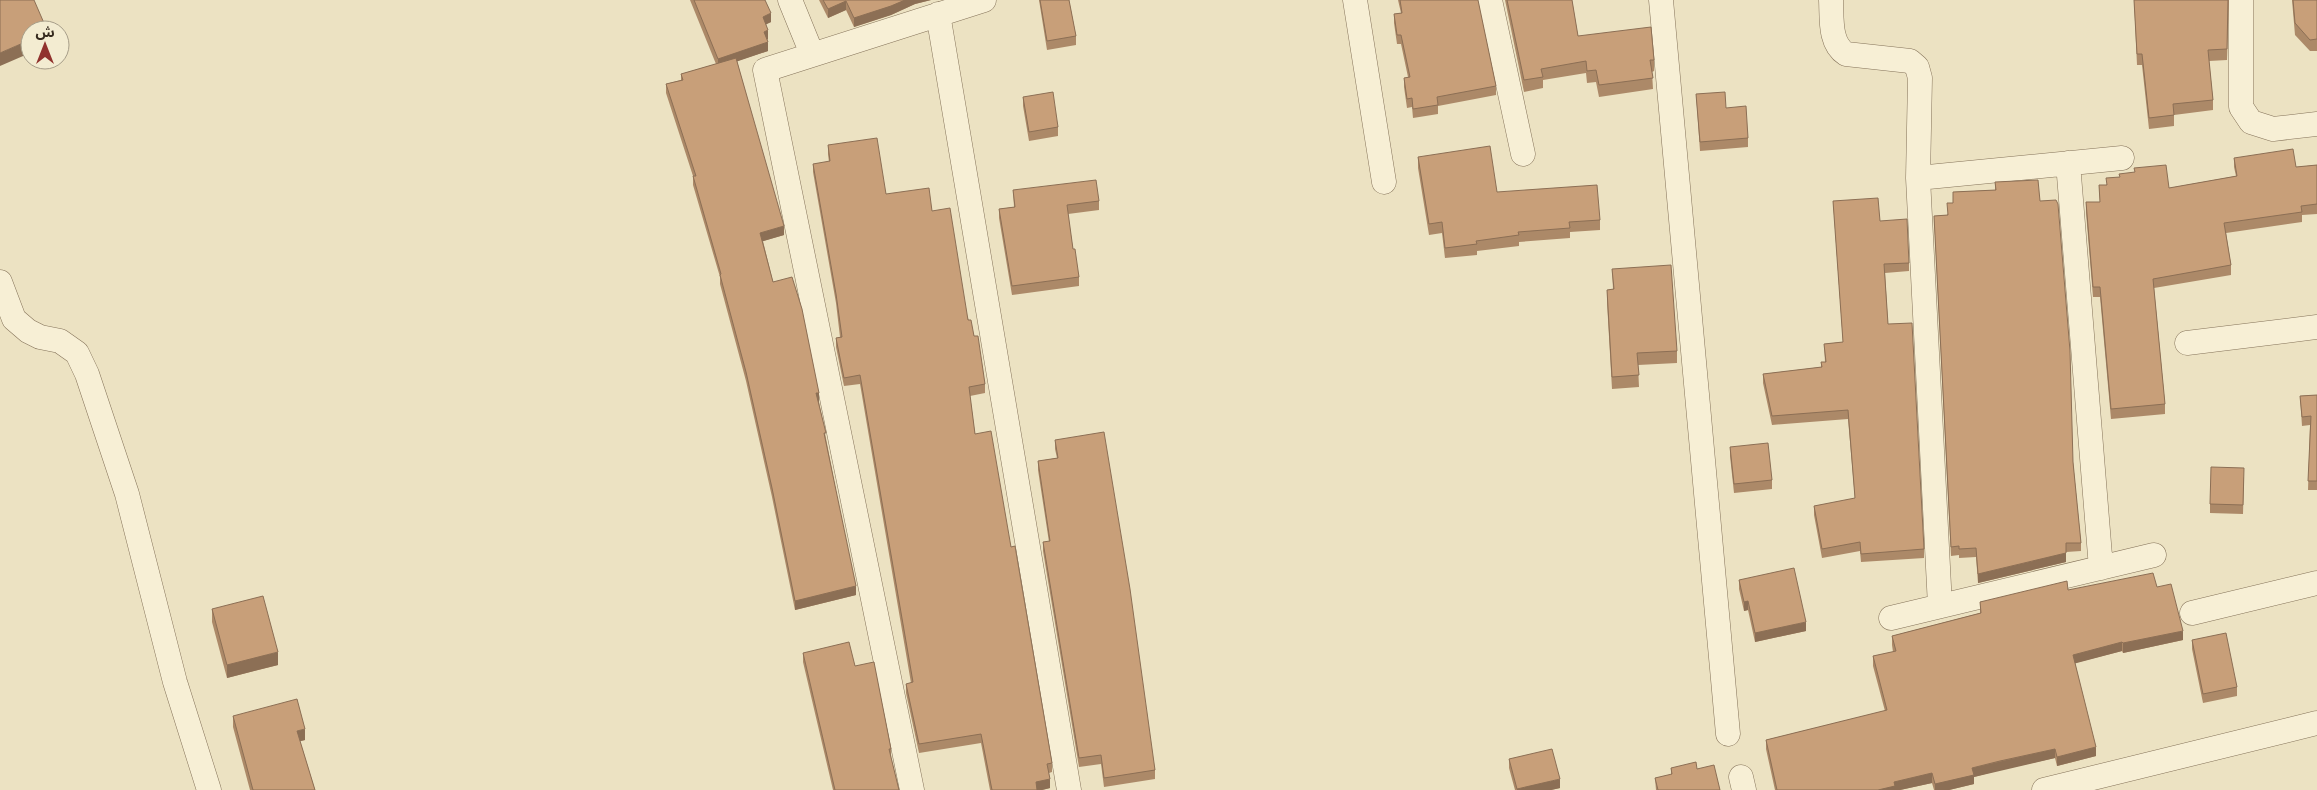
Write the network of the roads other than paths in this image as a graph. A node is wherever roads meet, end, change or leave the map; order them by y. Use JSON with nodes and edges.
{"nodes":[{"id":1,"x":790,"y":0,"type":"edge"},
{"id":2,"x":984,"y":0,"type":"edge"},
{"id":3,"x":1355,"y":0,"type":"edge"},
{"id":4,"x":1490,"y":0,"type":"edge"},
{"id":5,"x":1661,"y":0,"type":"edge"},
{"id":6,"x":1831,"y":0,"type":"edge"},
{"id":7,"x":2241,"y":0,"type":"edge"},
{"id":8,"x":938,"y":14,"type":"junction"},
{"id":9,"x":812,"y":54,"type":"junction"},
{"id":10,"x":2317,"y":124,"type":"edge"},
{"id":11,"x":1523,"y":154,"type":"dead end"},
{"id":12,"x":2122,"y":158,"type":"dead end"},
{"id":13,"x":2068,"y":163,"type":"junction"},
{"id":14,"x":1918,"y":178,"type":"junction"},
{"id":15,"x":1384,"y":182,"type":"dead end"},
{"id":16,"x":0,"y":282,"type":"edge"},
{"id":17,"x":2317,"y":327,"type":"edge"},
{"id":18,"x":2187,"y":344,"type":"dead end"},
{"id":19,"x":2154,"y":555,"type":"dead end"},
{"id":20,"x":2101,"y":568,"type":"junction"},
{"id":21,"x":2317,"y":583,"type":"edge"},
{"id":22,"x":1940,"y":606,"type":"junction"},
{"id":23,"x":2192,"y":613,"type":"dead end"},
{"id":24,"x":1891,"y":618,"type":"dead end"},
{"id":25,"x":2317,"y":723,"type":"edge"},
{"id":26,"x":1728,"y":734,"type":"dead end"},
{"id":27,"x":209,"y":790,"type":"edge"},
{"id":28,"x":912,"y":790,"type":"edge"},
{"id":29,"x":1069,"y":790,"type":"edge"},
{"id":30,"x":2044,"y":790,"type":"edge"}],
"edges":[{"from":1,"to":9,"type":"street"},
{"from":2,"to":8,"type":"street"},
{"from":3,"to":15,"type":"street"},
{"from":4,"to":11,"type":"street"},
{"from":5,"to":26,"type":"street"},
{"from":6,"to":14,"type":"street"},
{"from":7,"to":10,"type":"street"},
{"from":8,"to":9,"type":"street"},
{"from":8,"to":29,"type":"street"},
{"from":9,"to":28,"type":"street"},
{"from":12,"to":13,"type":"street"},
{"from":13,"to":14,"type":"street"},
{"from":13,"to":20,"type":"street"},
{"from":14,"to":22,"type":"street"},
{"from":16,"to":27,"type":"street"},
{"from":17,"to":18,"type":"street"},
{"from":19,"to":20,"type":"street"},
{"from":20,"to":22,"type":"street"},
{"from":21,"to":23,"type":"street"},
{"from":22,"to":24,"type":"street"},
{"from":25,"to":30,"type":"street"}]}
